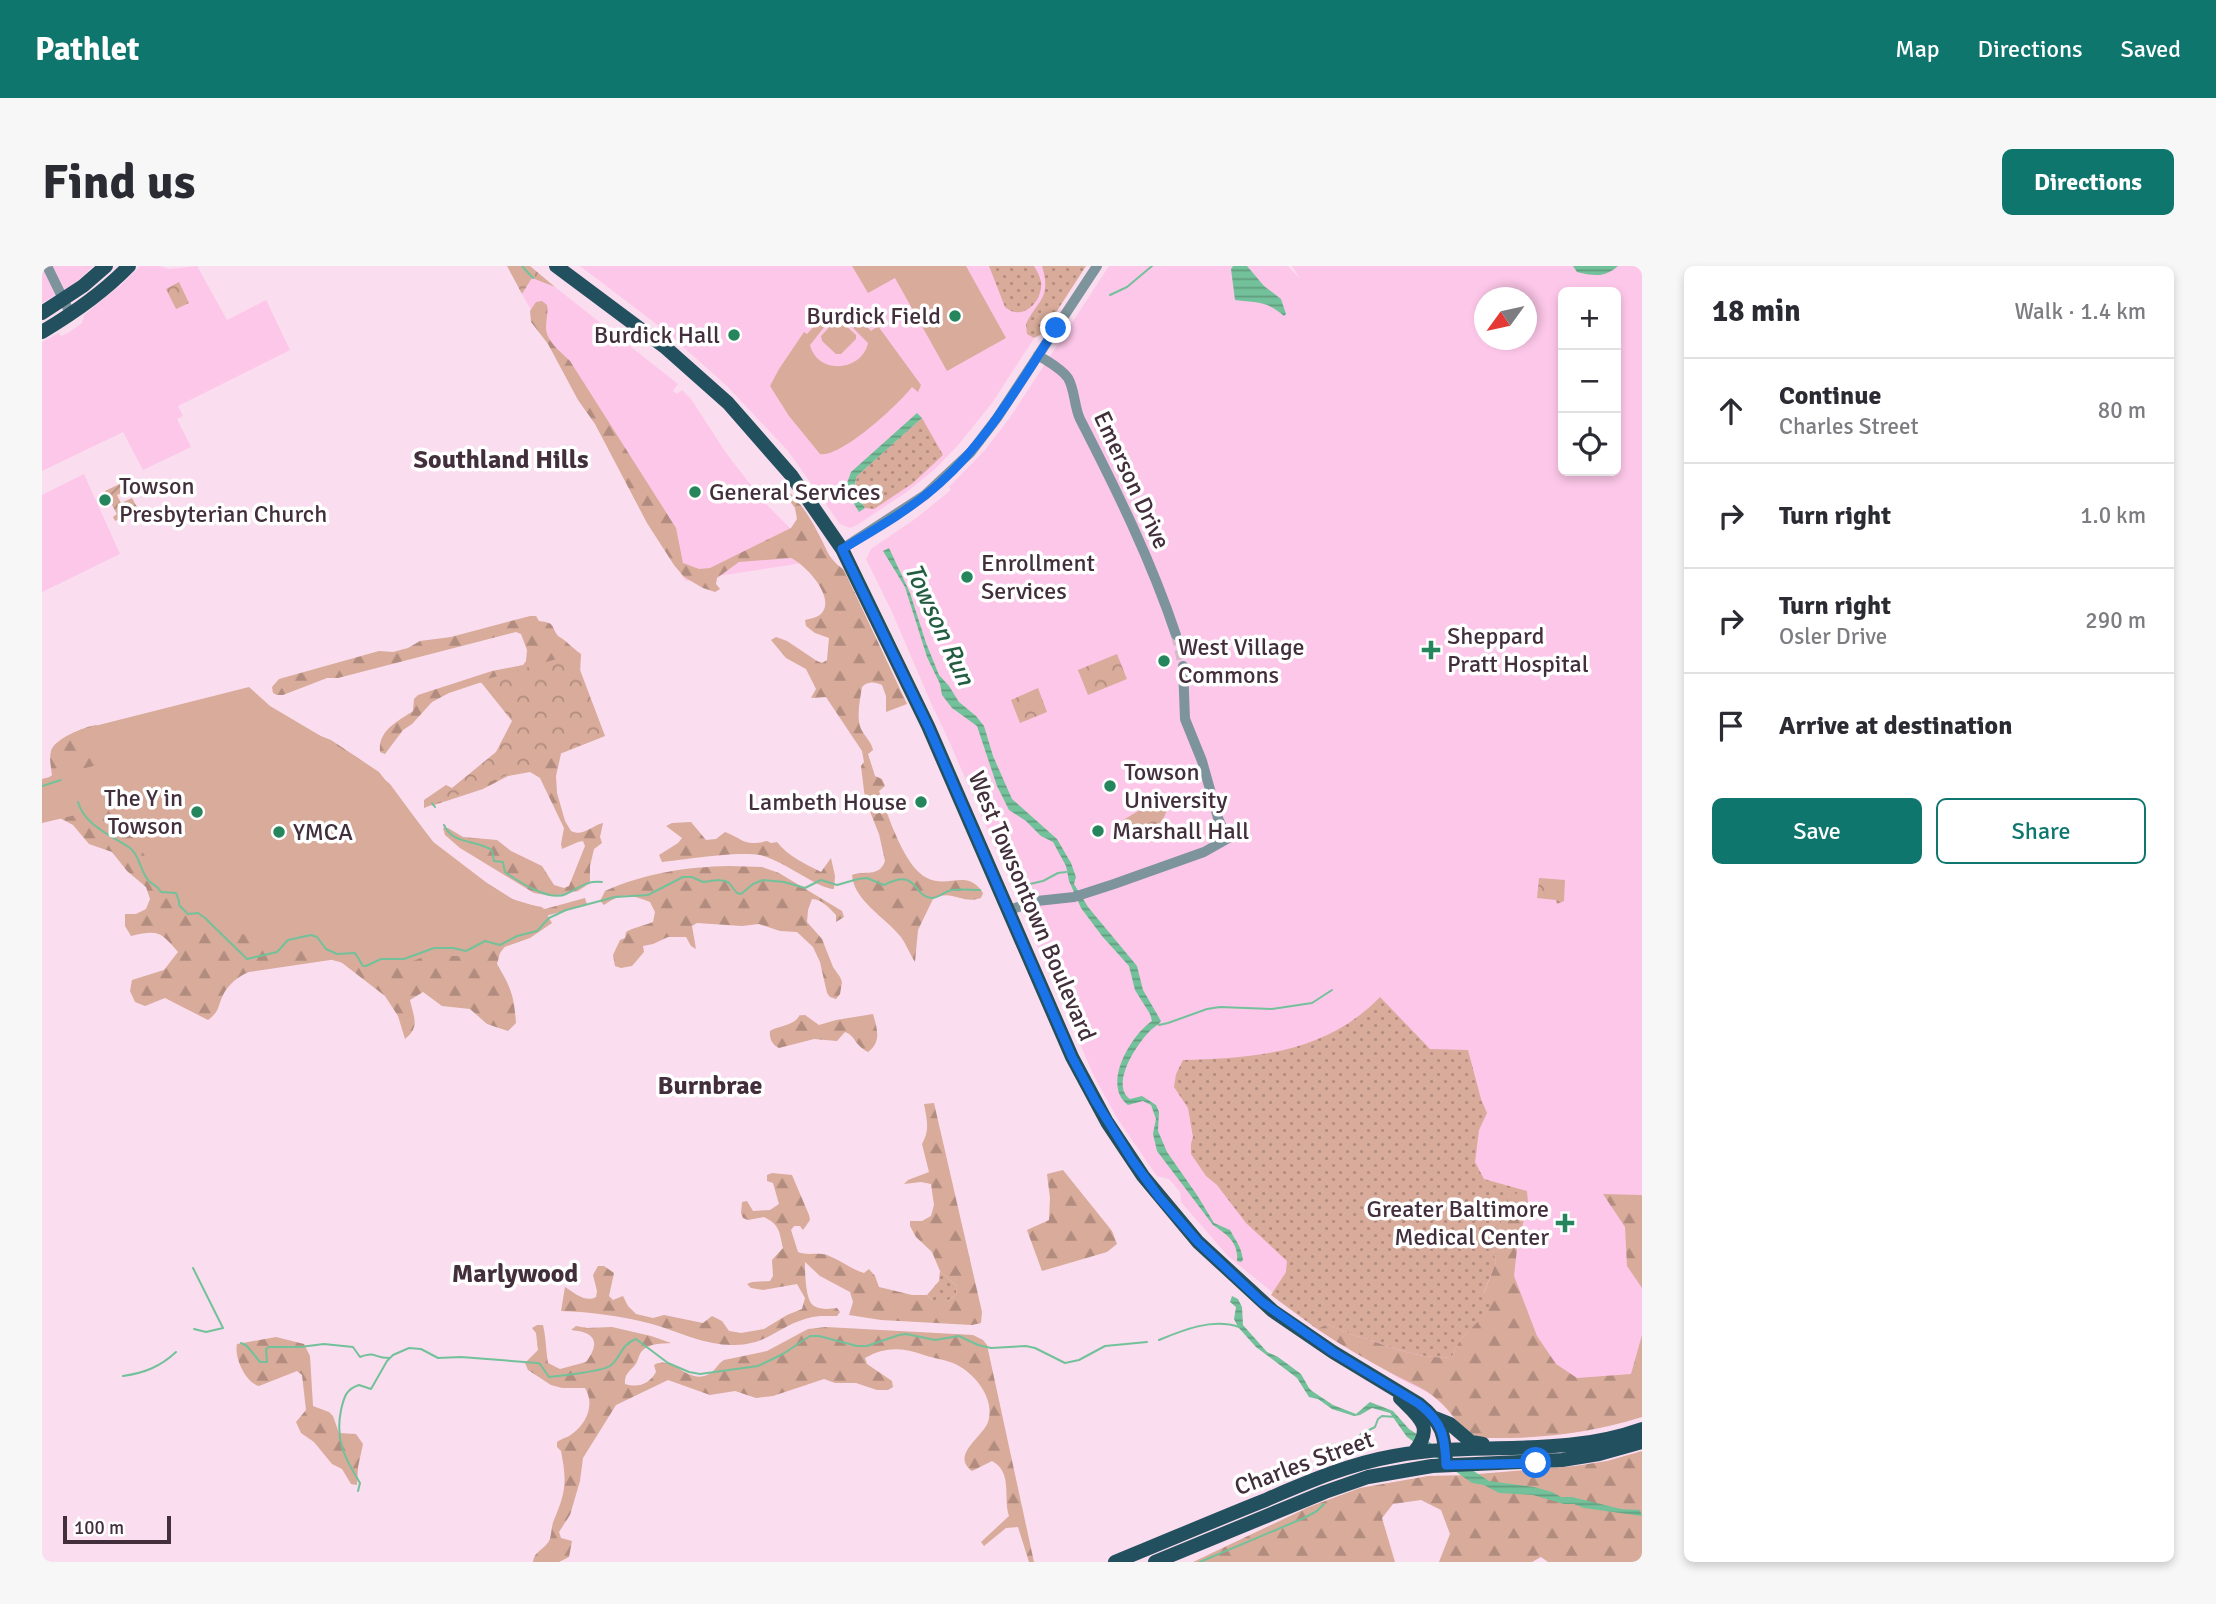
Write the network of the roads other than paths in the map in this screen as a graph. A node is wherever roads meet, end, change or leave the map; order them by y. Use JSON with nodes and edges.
{"nodes":[{"id":1,"x":47,"y":266,"type":"edge"},
{"id":2,"x":106,"y":266,"type":"edge"},
{"id":3,"x":129,"y":266,"type":"edge"},
{"id":4,"x":556,"y":266,"type":"edge"},
{"id":5,"x":1097,"y":266,"type":"edge"},
{"id":6,"x":64,"y":300,"type":"junction"},
{"id":7,"x":42,"y":313,"type":"edge"},
{"id":8,"x":71,"y":315,"type":"junction"},
{"id":9,"x":42,"y":332,"type":"edge"},
{"id":10,"x":1038,"y":355,"type":"junction"},
{"id":11,"x":842,"y":549,"type":"junction"},
{"id":12,"x":1176,"y":635,"type":"tunnel mouth"},
{"id":13,"x":1183,"y":666,"type":"tunnel mouth"},
{"id":14,"x":1009,"y":910,"type":"junction"},
{"id":15,"x":1384,"y":1382,"type":"junction"},
{"id":16,"x":1435,"y":1418,"type":"junction"},
{"id":17,"x":1642,"y":1429,"type":"edge"},
{"id":18,"x":1642,"y":1442,"type":"edge"},
{"id":19,"x":1501,"y":1449,"type":"junction"},
{"id":20,"x":1414,"y":1452,"type":"junction"},
{"id":21,"x":1446,"y":1458,"type":"junction"},
{"id":22,"x":1115,"y":1562,"type":"edge"},
{"id":23,"x":1155,"y":1562,"type":"edge"}],
"edges":[{"from":1,"to":6,"type":"street"},
{"from":2,"to":6,"type":"main road"},
{"from":3,"to":8,"type":"main road"},
{"from":4,"to":11,"type":"main road","name":"West Towsontown Boulevard"},
{"from":5,"to":10,"type":"street"},
{"from":6,"to":7,"type":"main road"},
{"from":6,"to":8,"type":"street"},
{"from":8,"to":9,"type":"main road"},
{"from":10,"to":11,"type":"street"},
{"from":10,"to":12,"type":"street","name":"Emerson Drive"},
{"from":11,"to":14,"type":"main road","name":"West Towsontown Boulevard"},
{"from":13,"to":14,"type":"street"},
{"from":14,"to":15,"type":"main road","name":"West Towsontown Boulevard"},
{"from":15,"to":16,"type":"main road","name":"West Towsontown Boulevard"},
{"from":15,"to":20,"type":"main road"},
{"from":16,"to":19,"type":"main road","name":"West Towsontown Boulevard"},
{"from":16,"to":21,"type":"main road"},
{"from":17,"to":19,"type":"main road","name":"Charles Street"},
{"from":18,"to":21,"type":"main road","name":"Charles Street"},
{"from":19,"to":21,"type":"main road","name":"Charles Street"},
{"from":20,"to":21,"type":"main road","name":"Charles Street"},
{"from":20,"to":22,"type":"main road","name":"Charles Street"},
{"from":21,"to":23,"type":"main road","name":"Charles Street"}]}
